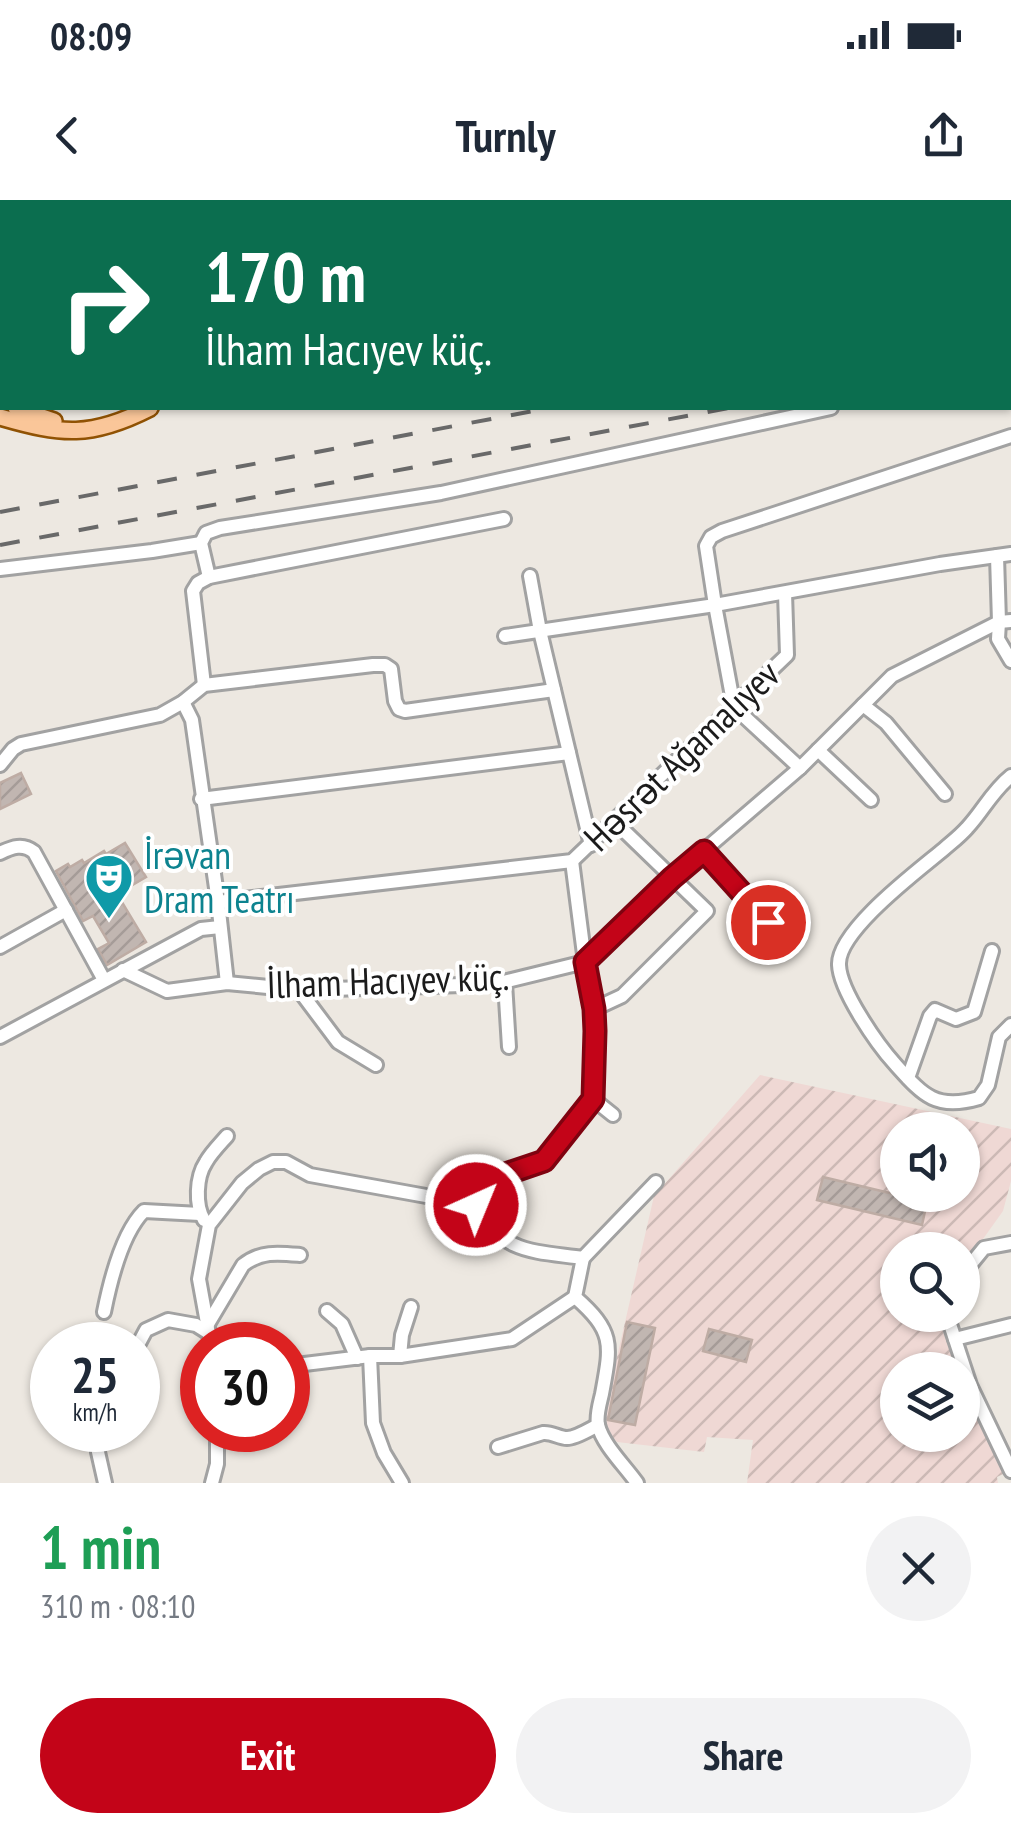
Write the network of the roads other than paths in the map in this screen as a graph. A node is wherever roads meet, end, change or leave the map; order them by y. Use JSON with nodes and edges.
{"nodes":[{"id":1,"x":21,"y":410,"type":"edge"},
{"id":2,"x":146,"y":410,"type":"edge"},
{"id":3,"x":822,"y":410,"type":"edge"},
{"id":4,"x":0,"y":417,"type":"edge"},
{"id":5,"x":128,"y":418,"type":"junction"},
{"id":6,"x":1011,"y":436,"type":"edge"},
{"id":7,"x":504,"y":520,"type":"dead end"},
{"id":8,"x":201,"y":543,"type":"junction"},
{"id":9,"x":1004,"y":555,"type":"edge"},
{"id":10,"x":0,"y":568,"type":"edge"},
{"id":11,"x":530,"y":576,"type":"dead end"},
{"id":12,"x":209,"y":577,"type":"junction"},
{"id":13,"x":785,"y":593,"type":"junction"},
{"id":14,"x":714,"y":604,"type":"junction"},
{"id":15,"x":1005,"y":622,"type":"edge"},
{"id":16,"x":540,"y":632,"type":"junction"},
{"id":17,"x":505,"y":636,"type":"dead end"},
{"id":18,"x":1011,"y":661,"type":"edge"},
{"id":19,"x":204,"y":684,"type":"junction"},
{"id":20,"x":554,"y":690,"type":"junction"},
{"id":21,"x":183,"y":702,"type":"junction"},
{"id":22,"x":862,"y":705,"type":"junction"},
{"id":23,"x":734,"y":707,"type":"junction"},
{"id":24,"x":818,"y":750,"type":"junction"},
{"id":25,"x":569,"y":753,"type":"junction"},
{"id":26,"x":0,"y":765,"type":"edge"},
{"id":27,"x":800,"y":768,"type":"junction"},
{"id":28,"x":1011,"y":776,"type":"edge"},
{"id":29,"x":945,"y":794,"type":"dead end"},
{"id":30,"x":202,"y":799,"type":"junction"},
{"id":31,"x":871,"y":800,"type":"dead end"},
{"id":32,"x":614,"y":822,"type":"junction"},
{"id":33,"x":592,"y":845,"type":"junction"},
{"id":34,"x":704,"y":851,"type":"junction"},
{"id":35,"x":0,"y":854,"type":"edge"},
{"id":36,"x":572,"y":862,"type":"junction"},
{"id":37,"x":672,"y":878,"type":"junction"},
{"id":38,"x":218,"y":902,"type":"junction"},
{"id":39,"x":66,"y":910,"type":"junction"},
{"id":40,"x":768,"y":922,"type":"dead end"},
{"id":41,"x":220,"y":927,"type":"junction"},
{"id":42,"x":0,"y":946,"type":"edge"},
{"id":43,"x":992,"y":951,"type":"dead end"},
{"id":44,"x":585,"y":962,"type":"junction"},
{"id":45,"x":123,"y":970,"type":"junction"},
{"id":46,"x":104,"y":980,"type":"junction"},
{"id":47,"x":505,"y":983,"type":"junction"},
{"id":48,"x":226,"y":984,"type":"junction"},
{"id":49,"x":299,"y":990,"type":"junction"},
{"id":50,"x":594,"y":1009,"type":"junction"},
{"id":51,"x":1011,"y":1026,"type":"edge"},
{"id":52,"x":0,"y":1036,"type":"edge"},
{"id":53,"x":509,"y":1047,"type":"dead end"},
{"id":54,"x":376,"y":1065,"type":"dead end"},
{"id":55,"x":908,"y":1078,"type":"junction"},
{"id":56,"x":593,"y":1099,"type":"junction"},
{"id":57,"x":613,"y":1115,"type":"dead end"},
{"id":58,"x":227,"y":1136,"type":"dead end"},
{"id":59,"x":656,"y":1182,"type":"dead end"},
{"id":60,"x":476,"y":1205,"type":"junction"},
{"id":61,"x":204,"y":1220,"type":"junction"},
{"id":62,"x":1011,"y":1242,"type":"edge"},
{"id":63,"x":980,"y":1253,"type":"edge"},
{"id":64,"x":300,"y":1255,"type":"dead end"},
{"id":65,"x":582,"y":1258,"type":"junction"},
{"id":66,"x":575,"y":1298,"type":"junction"},
{"id":67,"x":410,"y":1306,"type":"dead end"},
{"id":68,"x":104,"y":1312,"type":"dead end"},
{"id":69,"x":327,"y":1312,"type":"dead end"},
{"id":70,"x":208,"y":1322,"type":"edge"},
{"id":71,"x":216,"y":1322,"type":"edge"},
{"id":72,"x":1011,"y":1324,"type":"edge"},
{"id":73,"x":953,"y":1332,"type":"edge"},
{"id":74,"x":955,"y":1339,"type":"junction"},
{"id":75,"x":400,"y":1356,"type":"junction"},
{"id":76,"x":364,"y":1357,"type":"junction"},
{"id":77,"x":310,"y":1363,"type":"edge"},
{"id":78,"x":598,"y":1425,"type":"junction"},
{"id":79,"x":498,"y":1448,"type":"dead end"},
{"id":80,"x":98,"y":1452,"type":"edge"},
{"id":81,"x":217,"y":1452,"type":"edge"},
{"id":82,"x":1011,"y":1471,"type":"edge"},
{"id":83,"x":105,"y":1483,"type":"edge"},
{"id":84,"x":212,"y":1483,"type":"edge"},
{"id":85,"x":402,"y":1483,"type":"edge"},
{"id":86,"x":637,"y":1483,"type":"edge"}],
"edges":[{"from":1,"to":5,"type":"main road"},
{"from":2,"to":5,"type":"main road"},
{"from":3,"to":8,"type":"street"},
{"from":4,"to":5,"type":"main road"},
{"from":6,"to":14,"type":"street"},
{"from":7,"to":12,"type":"street"},
{"from":8,"to":10,"type":"street"},
{"from":8,"to":12,"type":"street"},
{"from":9,"to":13,"type":"street"},
{"from":9,"to":15,"type":"street"},
{"from":11,"to":16,"type":"street"},
{"from":12,"to":19,"type":"street"},
{"from":13,"to":14,"type":"street"},
{"from":13,"to":23,"type":"street","name":"Həsrət Ağamalıyev"},
{"from":14,"to":16,"type":"street"},
{"from":14,"to":23,"type":"street"},
{"from":15,"to":18,"type":"street"},
{"from":15,"to":22,"type":"street","name":"İlham Hacıyev küç."},
{"from":16,"to":17,"type":"street"},
{"from":16,"to":20,"type":"street"},
{"from":19,"to":20,"type":"street"},
{"from":19,"to":21,"type":"street"},
{"from":20,"to":25,"type":"street"},
{"from":21,"to":26,"type":"street"},
{"from":21,"to":30,"type":"street"},
{"from":22,"to":24,"type":"street","name":"İlham Hacıyev küç."},
{"from":22,"to":29,"type":"street"},
{"from":23,"to":27,"type":"street"},
{"from":23,"to":32,"type":"street","name":"Həsrət Ağamalıyev"},
{"from":24,"to":27,"type":"street","name":"İlham Hacıyev küç."},
{"from":24,"to":31,"type":"street"},
{"from":25,"to":30,"type":"street"},
{"from":25,"to":33,"type":"street"},
{"from":27,"to":34,"type":"street","name":"İlham Hacıyev küç."},
{"from":28,"to":55,"type":"street"},
{"from":30,"to":38,"type":"street"},
{"from":32,"to":33,"type":"street","name":"Həsrət Ağamalıyev"},
{"from":32,"to":37,"type":"street"},
{"from":33,"to":36,"type":"street","name":"Həsrət Ağamalıyev"},
{"from":34,"to":37,"type":"street","name":"İlham Hacıyev küç."},
{"from":34,"to":40,"type":"street"},
{"from":35,"to":39,"type":"street"},
{"from":36,"to":38,"type":"street","name":"Həsrət Ağamalıyev"},
{"from":36,"to":44,"type":"street"},
{"from":37,"to":44,"type":"street","name":"İlham Hacıyev küç."},
{"from":37,"to":50,"type":"street"},
{"from":38,"to":41,"type":"street"},
{"from":39,"to":42,"type":"street"},
{"from":39,"to":46,"type":"street"},
{"from":41,"to":45,"type":"street"},
{"from":41,"to":48,"type":"street"},
{"from":43,"to":55,"type":"street"},
{"from":44,"to":47,"type":"street","name":"İlham Hacıyev küç."},
{"from":44,"to":50,"type":"street"},
{"from":45,"to":46,"type":"street"},
{"from":45,"to":48,"type":"street","name":"İlham Hacıyev küç."},
{"from":46,"to":52,"type":"street"},
{"from":47,"to":49,"type":"street","name":"İlham Hacıyev küç."},
{"from":47,"to":53,"type":"street"},
{"from":48,"to":49,"type":"street","name":"İlham Hacıyev küç."},
{"from":49,"to":54,"type":"street"},
{"from":50,"to":56,"type":"street"},
{"from":51,"to":55,"type":"street"},
{"from":56,"to":57,"type":"street"},
{"from":56,"to":60,"type":"street"},
{"from":58,"to":61,"type":"street"},
{"from":59,"to":65,"type":"street"},
{"from":60,"to":61,"type":"street"},
{"from":60,"to":65,"type":"street"},
{"from":61,"to":68,"type":"street"},
{"from":61,"to":70,"type":"street"},
{"from":62,"to":63,"type":"street"},
{"from":64,"to":71,"type":"street"},
{"from":65,"to":66,"type":"street"},
{"from":66,"to":75,"type":"street"},
{"from":66,"to":78,"type":"street"},
{"from":67,"to":75,"type":"street"},
{"from":69,"to":76,"type":"street"},
{"from":72,"to":74,"type":"street"},
{"from":73,"to":74,"type":"street"},
{"from":74,"to":82,"type":"street"},
{"from":75,"to":76,"type":"street"},
{"from":76,"to":77,"type":"street"},
{"from":76,"to":85,"type":"street"},
{"from":78,"to":79,"type":"street"},
{"from":78,"to":86,"type":"street"},
{"from":80,"to":83,"type":"street"},
{"from":81,"to":84,"type":"street"}]}
